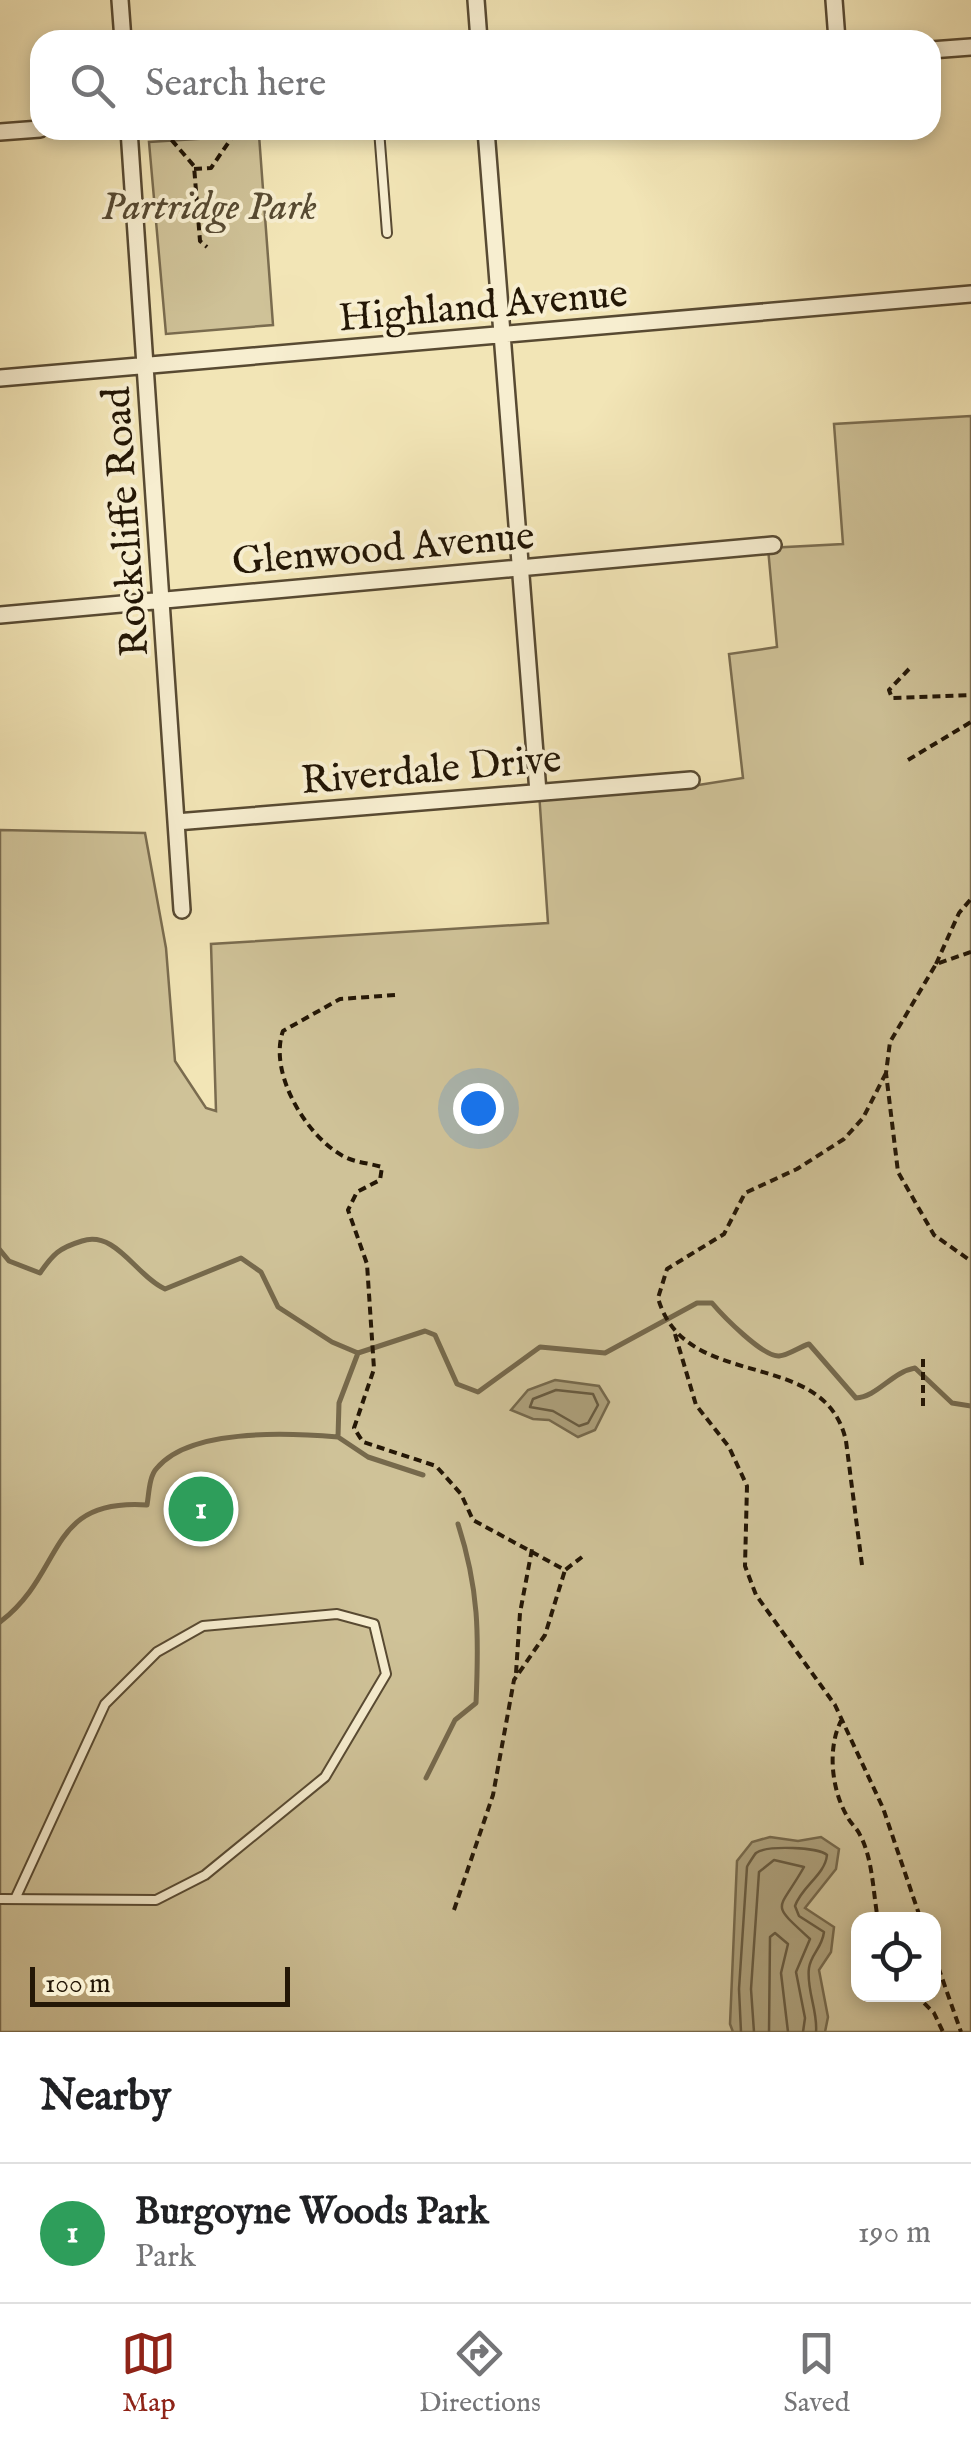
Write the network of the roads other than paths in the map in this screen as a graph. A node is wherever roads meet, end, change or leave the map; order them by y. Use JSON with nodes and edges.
{"nodes":[{"id":1,"x":120,"y":0,"type":"edge"},
{"id":2,"x":476,"y":0,"type":"edge"},
{"id":3,"x":834,"y":0,"type":"edge"},
{"id":4,"x":122,"y":30,"type":"edge"},
{"id":5,"x":478,"y":30,"type":"edge"},
{"id":6,"x":836,"y":30,"type":"edge"},
{"id":7,"x":971,"y":48,"type":"edge"},
{"id":8,"x":941,"y":50,"type":"edge"},
{"id":9,"x":30,"y":130,"type":"edge"},
{"id":10,"x":0,"y":132,"type":"edge"},
{"id":11,"x":131,"y":140,"type":"edge"},
{"id":12,"x":380,"y":140,"type":"edge"},
{"id":13,"x":487,"y":140,"type":"edge"},
{"id":14,"x":386,"y":233,"type":"dead end"},
{"id":15,"x":971,"y":294,"type":"edge"},
{"id":16,"x":502,"y":335,"type":"junction"},
{"id":17,"x":146,"y":366,"type":"junction"},
{"id":18,"x":0,"y":378,"type":"edge"},
{"id":19,"x":772,"y":545,"type":"dead end"},
{"id":20,"x":520,"y":566,"type":"junction"},
{"id":21,"x":162,"y":601,"type":"junction"},
{"id":22,"x":0,"y":615,"type":"edge"},
{"id":23,"x":691,"y":780,"type":"dead end"},
{"id":24,"x":538,"y":792,"type":"junction"},
{"id":25,"x":176,"y":822,"type":"junction"},
{"id":26,"x":182,"y":910,"type":"dead end"},
{"id":27,"x":16,"y":1897,"type":"junction"},
{"id":28,"x":0,"y":1899,"type":"edge"}],
"edges":[{"from":1,"to":4,"type":"street"},
{"from":2,"to":5,"type":"street"},
{"from":3,"to":6,"type":"street"},
{"from":7,"to":8,"type":"street"},
{"from":9,"to":10,"type":"street"},
{"from":11,"to":17,"type":"street","name":"Rockcliffe Road"},
{"from":12,"to":14,"type":"lane"},
{"from":13,"to":16,"type":"street"},
{"from":15,"to":16,"type":"street","name":"Highland Avenue"},
{"from":16,"to":17,"type":"street","name":"Highland Avenue"},
{"from":16,"to":20,"type":"street"},
{"from":17,"to":18,"type":"street","name":"Highland Avenue"},
{"from":17,"to":21,"type":"street","name":"Rockcliffe Road"},
{"from":19,"to":20,"type":"street","name":"Glenwood Avenue"},
{"from":20,"to":21,"type":"street","name":"Glenwood Avenue"},
{"from":20,"to":24,"type":"street"},
{"from":21,"to":22,"type":"street","name":"Glenwood Avenue"},
{"from":21,"to":25,"type":"street","name":"Rockcliffe Road"},
{"from":23,"to":24,"type":"street","name":"Riverdale Drive"},
{"from":24,"to":25,"type":"street","name":"Riverdale Drive"},
{"from":25,"to":26,"type":"street","name":"Rockcliffe Road"},
{"from":27,"to":27,"type":"lane"},
{"from":27,"to":28,"type":"lane"}]}
